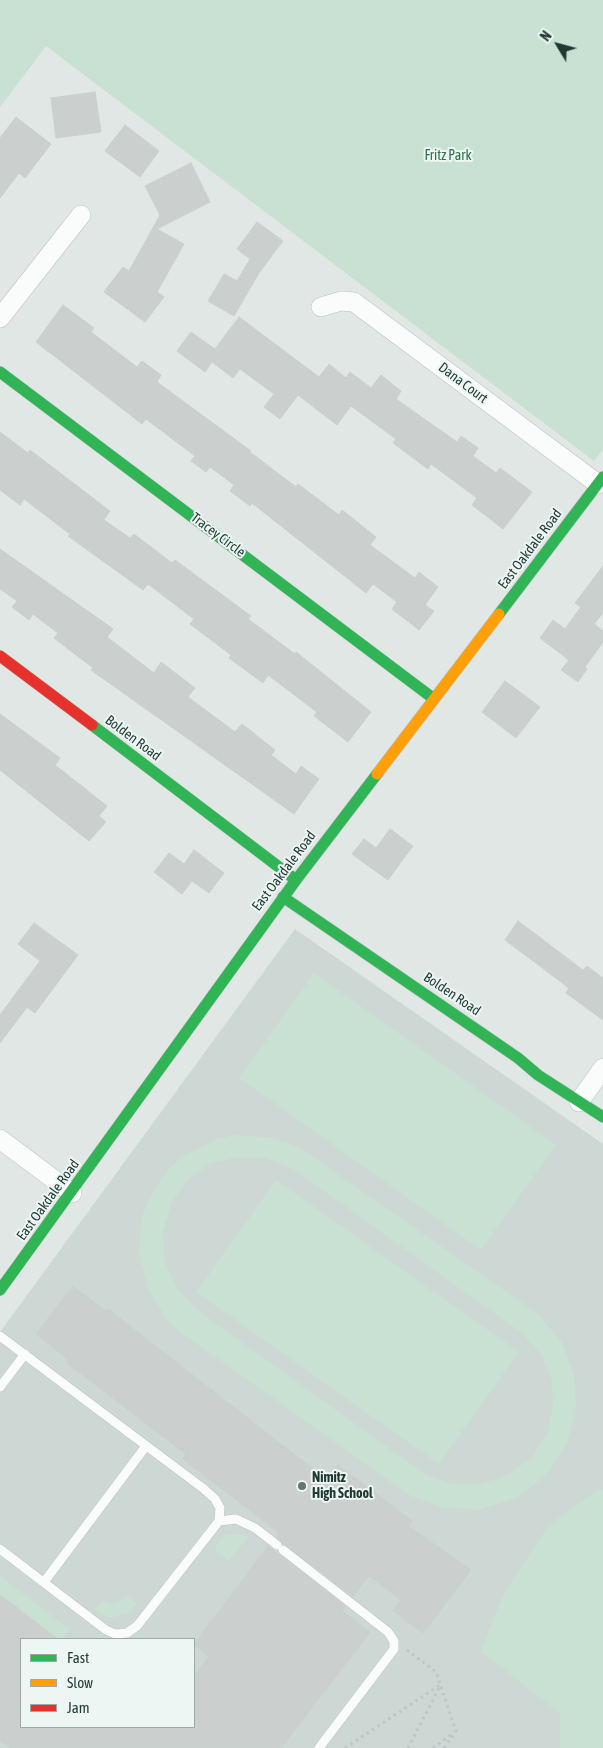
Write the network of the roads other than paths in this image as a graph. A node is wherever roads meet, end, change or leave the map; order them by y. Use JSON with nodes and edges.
{"nodes":[{"id":1,"x":81,"y":214,"type":"dead end"},
{"id":2,"x":321,"y":307,"type":"dead end"},
{"id":3,"x":0,"y":318,"type":"edge"},
{"id":4,"x":0,"y":372,"type":"edge"},
{"id":5,"x":600,"y":481,"type":"edge"},
{"id":6,"x":0,"y":656,"type":"edge"},
{"id":7,"x":434,"y":699,"type":"junction"},
{"id":8,"x":296,"y":880,"type":"junction"},
{"id":9,"x":283,"y":897,"type":"junction"},
{"id":10,"x":603,"y":1068,"type":"edge"},
{"id":11,"x":579,"y":1102,"type":"junction"},
{"id":12,"x":603,"y":1117,"type":"edge"},
{"id":13,"x":0,"y":1139,"type":"edge"},
{"id":14,"x":72,"y":1193,"type":"junction"},
{"id":15,"x":0,"y":1290,"type":"edge"},
{"id":16,"x":0,"y":1336,"type":"edge"},
{"id":17,"x":25,"y":1354,"type":"junction"},
{"id":18,"x":0,"y":1387,"type":"edge"},
{"id":19,"x":146,"y":1446,"type":"junction"},
{"id":20,"x":219,"y":1521,"type":"junction"},
{"id":21,"x":0,"y":1549,"type":"edge"},
{"id":22,"x":44,"y":1582,"type":"junction"},
{"id":23,"x":318,"y":1748,"type":"edge"}],
"edges":[{"from":1,"to":3,"type":"street"},
{"from":2,"to":5,"type":"street","name":"Dana Court"},
{"from":4,"to":7,"type":"street","name":"Tracey Circle"},
{"from":5,"to":7,"type":"street","name":"East Oakdale Road"},
{"from":6,"to":8,"type":"street","name":"Bolden Road"},
{"from":7,"to":8,"type":"street","name":"East Oakdale Road"},
{"from":8,"to":9,"type":"street","name":"East Oakdale Road"},
{"from":9,"to":11,"type":"street","name":"Bolden Road"},
{"from":9,"to":14,"type":"street","name":"East Oakdale Road"},
{"from":10,"to":11,"type":"street"},
{"from":11,"to":12,"type":"street","name":"Bolden Road"},
{"from":13,"to":14,"type":"street"},
{"from":14,"to":15,"type":"street","name":"East Oakdale Road"},
{"from":16,"to":17,"type":"lane"},
{"from":17,"to":18,"type":"lane"},
{"from":17,"to":19,"type":"lane"},
{"from":19,"to":20,"type":"lane"},
{"from":19,"to":22,"type":"lane"},
{"from":20,"to":22,"type":"lane"},
{"from":20,"to":23,"type":"lane"},
{"from":21,"to":22,"type":"lane"}]}
